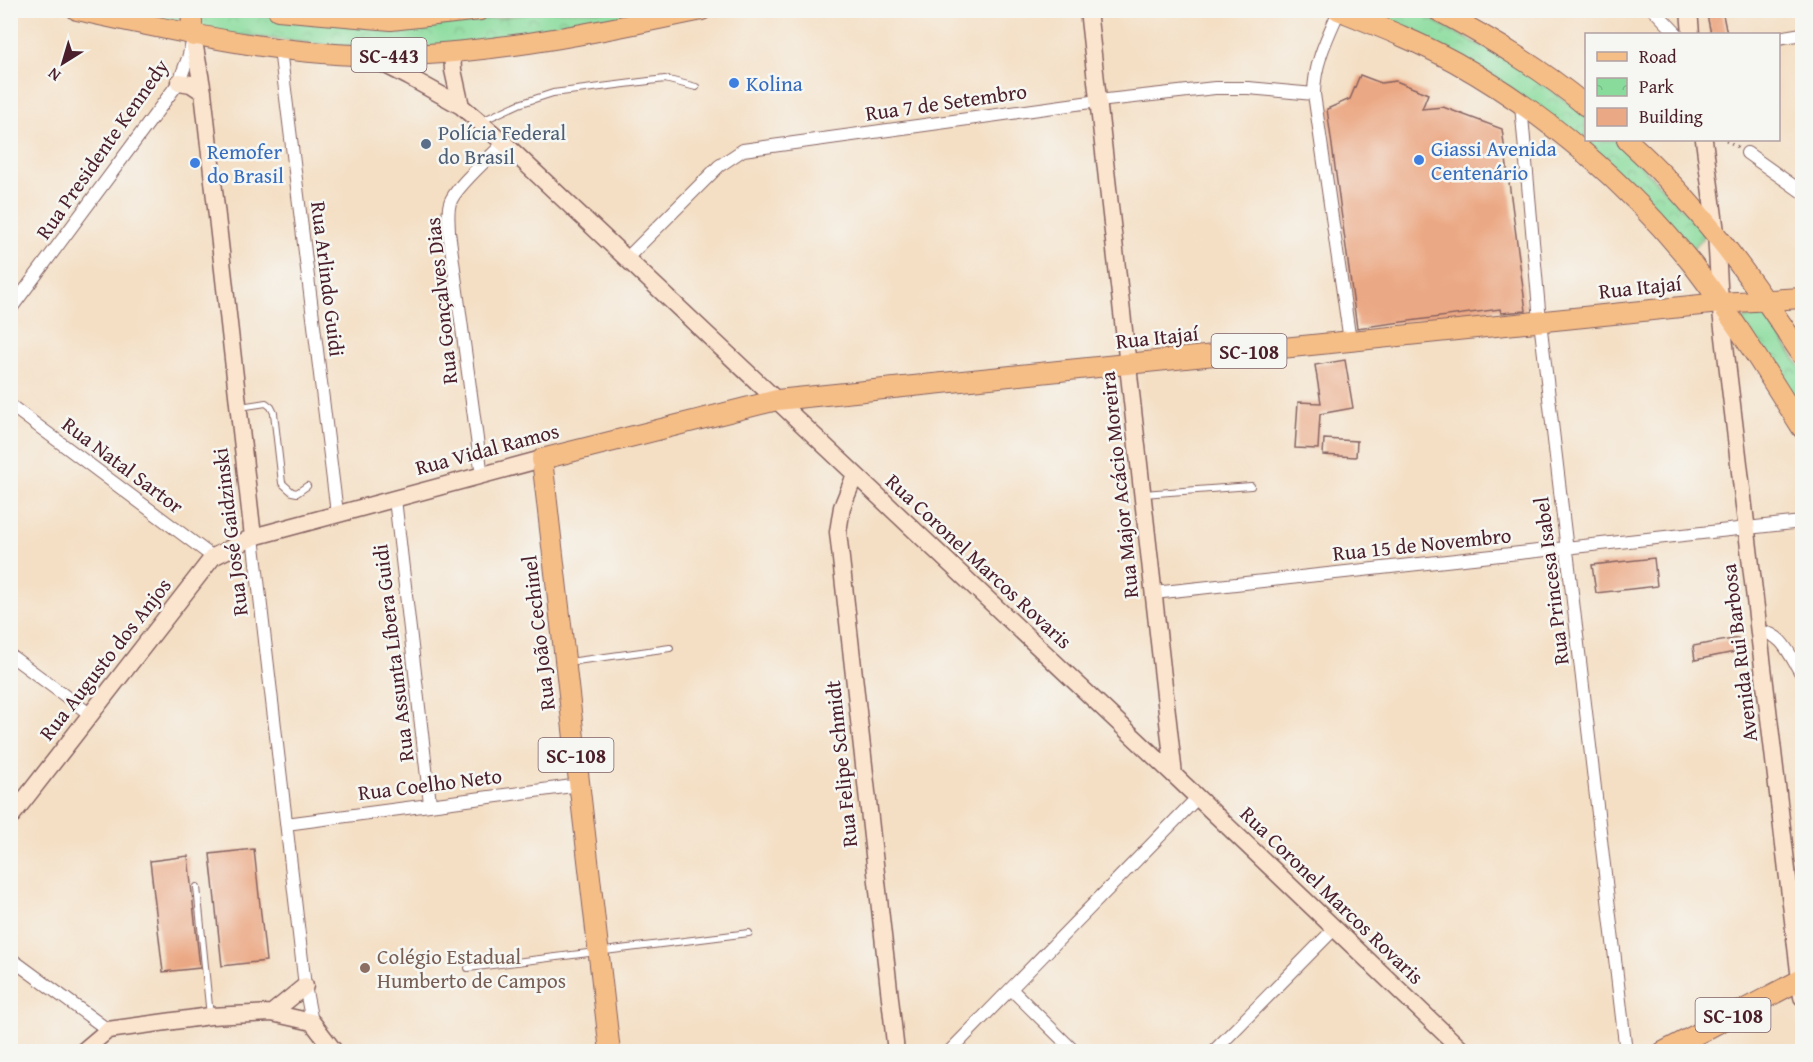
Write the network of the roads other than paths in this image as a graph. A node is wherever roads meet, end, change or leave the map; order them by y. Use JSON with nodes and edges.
{"nodes":[{"id":1,"x":77,"y":10,"type":"edge"},
{"id":2,"x":191,"y":10,"type":"edge"},
{"id":3,"x":278,"y":10,"type":"edge"},
{"id":4,"x":480,"y":10,"type":"edge"},
{"id":5,"x":702,"y":10,"type":"edge"},
{"id":6,"x":1088,"y":10,"type":"edge"},
{"id":7,"x":1437,"y":10,"type":"edge"},
{"id":8,"x":1654,"y":10,"type":"edge"},
{"id":9,"x":1689,"y":10,"type":"edge"},
{"id":10,"x":1338,"y":11,"type":"edge"},
{"id":11,"x":426,"y":14,"type":"edge"},
{"id":12,"x":1676,"y":33,"type":"edge"},
{"id":13,"x":1691,"y":33,"type":"edge"},
{"id":14,"x":1803,"y":34,"type":"edge"},
{"id":15,"x":193,"y":36,"type":"junction"},
{"id":16,"x":1780,"y":38,"type":"edge"},
{"id":17,"x":280,"y":49,"type":"junction"},
{"id":18,"x":452,"y":52,"type":"junction"},
{"id":19,"x":365,"y":55,"type":"junction"},
{"id":20,"x":179,"y":82,"type":"junction"},
{"id":21,"x":696,"y":87,"type":"dead end"},
{"id":22,"x":203,"y":92,"type":"junction"},
{"id":23,"x":1314,"y":94,"type":"junction"},
{"id":24,"x":1098,"y":101,"type":"junction"},
{"id":25,"x":1521,"y":105,"type":"junction"},
{"id":26,"x":1585,"y":105,"type":"edge"},
{"id":27,"x":461,"y":106,"type":"junction"},
{"id":28,"x":480,"y":122,"type":"junction"},
{"id":29,"x":1628,"y":141,"type":"edge"},
{"id":30,"x":1704,"y":141,"type":"edge"},
{"id":31,"x":504,"y":142,"type":"junction"},
{"id":32,"x":1747,"y":153,"type":"dead end"},
{"id":33,"x":1803,"y":192,"type":"edge"},
{"id":34,"x":1716,"y":232,"type":"junction"},
{"id":35,"x":626,"y":259,"type":"junction"},
{"id":36,"x":1803,"y":298,"type":"edge"},
{"id":37,"x":1767,"y":301,"type":"junction"},
{"id":38,"x":1720,"y":303,"type":"junction"},
{"id":39,"x":10,"y":310,"type":"edge"},
{"id":40,"x":1540,"y":321,"type":"junction"},
{"id":41,"x":1350,"y":341,"type":"junction"},
{"id":42,"x":1803,"y":356,"type":"edge"},
{"id":43,"x":1128,"y":364,"type":"junction"},
{"id":44,"x":777,"y":400,"type":"junction"},
{"id":45,"x":10,"y":405,"type":"edge"},
{"id":46,"x":238,"y":407,"type":"junction"},
{"id":47,"x":1803,"y":428,"type":"edge"},
{"id":48,"x":542,"y":459,"type":"junction"},
{"id":49,"x":855,"y":475,"type":"junction"},
{"id":50,"x":482,"y":476,"type":"junction"},
{"id":51,"x":307,"y":486,"type":"dead end"},
{"id":52,"x":1251,"y":486,"type":"dead end"},
{"id":53,"x":1142,"y":494,"type":"junction"},
{"id":54,"x":395,"y":499,"type":"junction"},
{"id":55,"x":337,"y":513,"type":"junction"},
{"id":56,"x":1803,"y":522,"type":"edge"},
{"id":57,"x":1746,"y":528,"type":"junction"},
{"id":58,"x":253,"y":537,"type":"junction"},
{"id":59,"x":1566,"y":548,"type":"junction"},
{"id":60,"x":213,"y":557,"type":"junction"},
{"id":61,"x":1154,"y":593,"type":"junction"},
{"id":62,"x":1759,"y":632,"type":"junction"},
{"id":63,"x":670,"y":648,"type":"dead end"},
{"id":64,"x":10,"y":655,"type":"edge"},
{"id":65,"x":566,"y":663,"type":"junction"},
{"id":66,"x":1803,"y":675,"type":"edge"},
{"id":67,"x":91,"y":715,"type":"junction"},
{"id":68,"x":1174,"y":775,"type":"junction"},
{"id":69,"x":580,"y":785,"type":"junction"},
{"id":70,"x":1197,"y":798,"type":"junction"},
{"id":71,"x":430,"y":803,"type":"junction"},
{"id":72,"x":10,"y":818,"type":"edge"},
{"id":73,"x":286,"y":824,"type":"junction"},
{"id":74,"x":197,"y":887,"type":"dead end"},
{"id":75,"x":1335,"y":928,"type":"junction"},
{"id":76,"x":749,"y":933,"type":"dead end"},
{"id":77,"x":599,"y":951,"type":"junction"},
{"id":78,"x":10,"y":958,"type":"edge"},
{"id":79,"x":468,"y":968,"type":"dead end"},
{"id":80,"x":305,"y":986,"type":"junction"},
{"id":81,"x":1802,"y":986,"type":"edge"},
{"id":82,"x":1011,"y":988,"type":"junction"},
{"id":83,"x":272,"y":1013,"type":"junction"},
{"id":84,"x":210,"y":1016,"type":"junction"},
{"id":85,"x":312,"y":1022,"type":"junction"},
{"id":86,"x":108,"y":1030,"type":"junction"},
{"id":87,"x":82,"y":1052,"type":"edge"},
{"id":88,"x":335,"y":1052,"type":"edge"},
{"id":89,"x":610,"y":1052,"type":"edge"},
{"id":90,"x":896,"y":1052,"type":"edge"},
{"id":91,"x":949,"y":1052,"type":"edge"},
{"id":92,"x":1075,"y":1052,"type":"edge"},
{"id":93,"x":1213,"y":1052,"type":"edge"},
{"id":94,"x":1464,"y":1052,"type":"edge"},
{"id":95,"x":1626,"y":1052,"type":"edge"},
{"id":96,"x":1663,"y":1052,"type":"edge"}],
"edges":[{"from":1,"to":15,"type":"main road","number":"SC-443"},
{"from":2,"to":15,"type":"main road"},
{"from":3,"to":11,"type":"main road"},
{"from":4,"to":11,"type":"main road"},
{"from":5,"to":18,"type":"main road","number":"SC-443"},
{"from":6,"to":24,"type":"street","name":"Rua Major Acácio Moreira"},
{"from":7,"to":26,"type":"main road"},
{"from":8,"to":12,"type":"street"},
{"from":9,"to":13,"type":"street"},
{"from":10,"to":23,"type":"street"},
{"from":10,"to":25,"type":"main road"},
{"from":14,"to":16,"type":"street"},
{"from":15,"to":17,"type":"main road","number":"SC-443"},
{"from":15,"to":20,"type":"street","name":"Rua Presidente Kennedy"},
{"from":15,"to":22,"type":"street","name":"Rua José Gaidzinski"},
{"from":17,"to":19,"type":"main road","number":"SC-443"},
{"from":17,"to":55,"type":"street","name":"Rua Arlindo Guidi"},
{"from":18,"to":19,"type":"main road","number":"SC-443"},
{"from":18,"to":27,"type":"street"},
{"from":19,"to":27,"type":"street","name":"Rua Coronel Marcos Rovaris"},
{"from":20,"to":22,"type":"street"},
{"from":20,"to":39,"type":"street","name":"Rua Presidente Kennedy"},
{"from":21,"to":28,"type":"lane"},
{"from":22,"to":46,"type":"street","name":"Rua José Gaidzinski"},
{"from":23,"to":24,"type":"street","name":"Rua 7 de Setembro"},
{"from":23,"to":41,"type":"street"},
{"from":24,"to":35,"type":"street","name":"Rua 7 de Setembro"},
{"from":24,"to":43,"type":"street","name":"Rua Major Acácio Moreira"},
{"from":25,"to":38,"type":"main road"},
{"from":25,"to":40,"type":"street","name":"Rua Princesa Isabel"},
{"from":27,"to":28,"type":"street","name":"Rua Coronel Marcos Rovaris"},
{"from":28,"to":31,"type":"street","name":"Rua Coronel Marcos Rovaris"},
{"from":29,"to":34,"type":"main road"},
{"from":30,"to":34,"type":"street","name":"Avenida Rui Barbosa"},
{"from":31,"to":35,"type":"street","name":"Rua Coronel Marcos Rovaris"},
{"from":31,"to":50,"type":"street","name":"Rua Gonçalves Dias"},
{"from":32,"to":33,"type":"street"},
{"from":34,"to":37,"type":"main road"},
{"from":34,"to":38,"type":"street","name":"Avenida Rui Barbosa"},
{"from":35,"to":44,"type":"street","name":"Rua Coronel Marcos Rovaris"},
{"from":36,"to":37,"type":"main road","name":"Rua Itajaí"},
{"from":37,"to":38,"type":"main road","name":"Rua Itajaí"},
{"from":37,"to":42,"type":"main road"},
{"from":38,"to":40,"type":"main road","name":"Rua Itajaí","number":"SC-108"},
{"from":38,"to":47,"type":"main road"},
{"from":38,"to":57,"type":"street","name":"Avenida Rui Barbosa"},
{"from":40,"to":41,"type":"main road","name":"Rua Itajaí","number":"SC-108"},
{"from":40,"to":59,"type":"street","name":"Rua Princesa Isabel"},
{"from":41,"to":43,"type":"main road","name":"Rua Itajaí","number":"SC-108"},
{"from":43,"to":44,"type":"main road","name":"Rua Itajaí","number":"SC-108"},
{"from":43,"to":53,"type":"street","name":"Rua Major Acácio Moreira"},
{"from":44,"to":48,"type":"main road","name":"Rua Vidal Ramos","number":"SC-108"},
{"from":44,"to":49,"type":"street","name":"Rua Coronel Marcos Rovaris"},
{"from":45,"to":60,"type":"street","name":"Rua Natal Sartor"},
{"from":46,"to":51,"type":"lane"},
{"from":46,"to":58,"type":"street","name":"Rua José Gaidzinski"},
{"from":48,"to":50,"type":"street","name":"Rua Vidal Ramos"},
{"from":48,"to":65,"type":"main road","name":"Rua João Cechinel","number":"SC-108"},
{"from":49,"to":68,"type":"street","name":"Rua Coronel Marcos Rovaris"},
{"from":49,"to":90,"type":"street","name":"Rua Felipe Schmidt"},
{"from":50,"to":54,"type":"street","name":"Rua Vidal Ramos"},
{"from":52,"to":53,"type":"lane"},
{"from":53,"to":61,"type":"street","name":"Rua Major Acácio Moreira"},
{"from":54,"to":55,"type":"street","name":"Rua Vidal Ramos"},
{"from":54,"to":71,"type":"street","name":"Rua Assunta Líbera Guidi"},
{"from":55,"to":58,"type":"street","name":"Rua Vidal Ramos"},
{"from":56,"to":57,"type":"street","name":"Rua 15 de Novembro"},
{"from":57,"to":59,"type":"street","name":"Rua 15 de Novembro"},
{"from":57,"to":62,"type":"street","name":"Avenida Rui Barbosa"},
{"from":58,"to":60,"type":"street","name":"Rua Vidal Ramos"},
{"from":58,"to":73,"type":"street","name":"Rua José Gaidzinski"},
{"from":59,"to":61,"type":"street","name":"Rua 15 de Novembro"},
{"from":59,"to":95,"type":"street","name":"Rua Princesa Isabel"},
{"from":60,"to":67,"type":"street","name":"Rua Augusto dos Anjos"},
{"from":61,"to":68,"type":"street","name":"Rua Major Acácio Moreira"},
{"from":62,"to":66,"type":"street"},
{"from":62,"to":81,"type":"street","name":"Avenida Rui Barbosa"},
{"from":63,"to":65,"type":"lane"},
{"from":64,"to":67,"type":"street"},
{"from":65,"to":69,"type":"main road","name":"Rua João Cechinel","number":"SC-108"},
{"from":67,"to":72,"type":"street","name":"Rua Augusto dos Anjos"},
{"from":68,"to":70,"type":"street","name":"Rua Coronel Marcos Rovaris"},
{"from":69,"to":71,"type":"street","name":"Rua Coelho Neto"},
{"from":69,"to":77,"type":"main road","name":"Rua João Cechinel","number":"SC-108"},
{"from":70,"to":75,"type":"street","name":"Rua Coronel Marcos Rovaris"},
{"from":70,"to":82,"type":"street"},
{"from":71,"to":73,"type":"street","name":"Rua Coelho Neto"},
{"from":73,"to":80,"type":"street","name":"Rua José Gaidzinski"},
{"from":74,"to":84,"type":"lane"},
{"from":75,"to":93,"type":"street"},
{"from":75,"to":94,"type":"street","name":"Rua Coronel Marcos Rovaris"},
{"from":76,"to":77,"type":"lane"},
{"from":77,"to":79,"type":"lane"},
{"from":77,"to":89,"type":"main road","name":"Rua João Cechinel","number":"SC-108"},
{"from":78,"to":86,"type":"street"},
{"from":80,"to":83,"type":"street"},
{"from":80,"to":85,"type":"street","name":"Rua José Gaidzinski"},
{"from":81,"to":96,"type":"main road","number":"SC-108"},
{"from":82,"to":91,"type":"street"},
{"from":82,"to":92,"type":"street"},
{"from":83,"to":84,"type":"street"},
{"from":83,"to":85,"type":"street"},
{"from":84,"to":86,"type":"street"},
{"from":85,"to":88,"type":"street"},
{"from":86,"to":87,"type":"street"}]}
